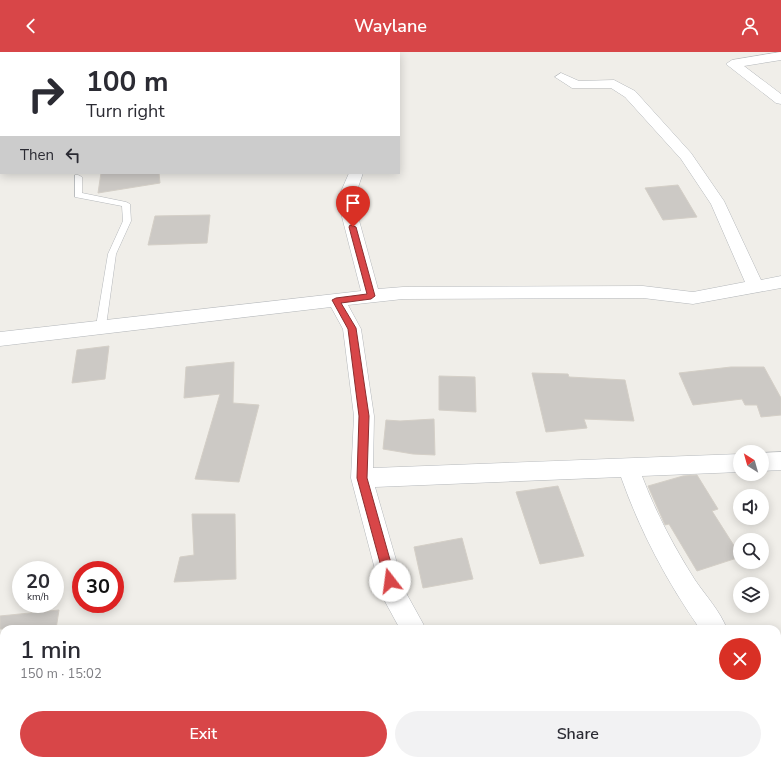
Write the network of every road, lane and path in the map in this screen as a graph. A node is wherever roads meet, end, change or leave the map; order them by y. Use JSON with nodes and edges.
{"nodes":[{"id":1,"x":781,"y":56,"type":"edge"},
{"id":2,"x":561,"y":77,"type":"dead end"},
{"id":3,"x":781,"y":100,"type":"edge"},
{"id":4,"x":356,"y":174,"type":"edge"},
{"id":5,"x":78,"y":177,"type":"dead end"},
{"id":6,"x":781,"y":282,"type":"edge"},
{"id":7,"x":755,"y":286,"type":"junction"},
{"id":8,"x":371,"y":296,"type":"junction"},
{"id":9,"x":336,"y":300,"type":"junction"},
{"id":10,"x":101,"y":326,"type":"junction"},
{"id":11,"x":0,"y":339,"type":"edge"},
{"id":12,"x":769,"y":462,"type":"edge"},
{"id":13,"x":781,"y":462,"type":"edge"},
{"id":14,"x":733,"y":463,"type":"edge"},
{"id":15,"x":628,"y":467,"type":"junction"},
{"id":16,"x":362,"y":478,"type":"junction"},
{"id":17,"x":412,"y":625,"type":"edge"},
{"id":18,"x":712,"y":625,"type":"edge"}],
"edges":[{"from":1,"to":3,"type":"street"},
{"from":2,"to":7,"type":"street"},
{"from":4,"to":8,"type":"street"},
{"from":5,"to":10,"type":"lane"},
{"from":6,"to":7,"type":"street"},
{"from":7,"to":8,"type":"street"},
{"from":8,"to":9,"type":"street"},
{"from":9,"to":10,"type":"street"},
{"from":9,"to":16,"type":"street"},
{"from":10,"to":11,"type":"street"},
{"from":12,"to":13,"type":"street"},
{"from":14,"to":15,"type":"street"},
{"from":15,"to":16,"type":"street"},
{"from":15,"to":18,"type":"street"},
{"from":16,"to":17,"type":"street"}]}
